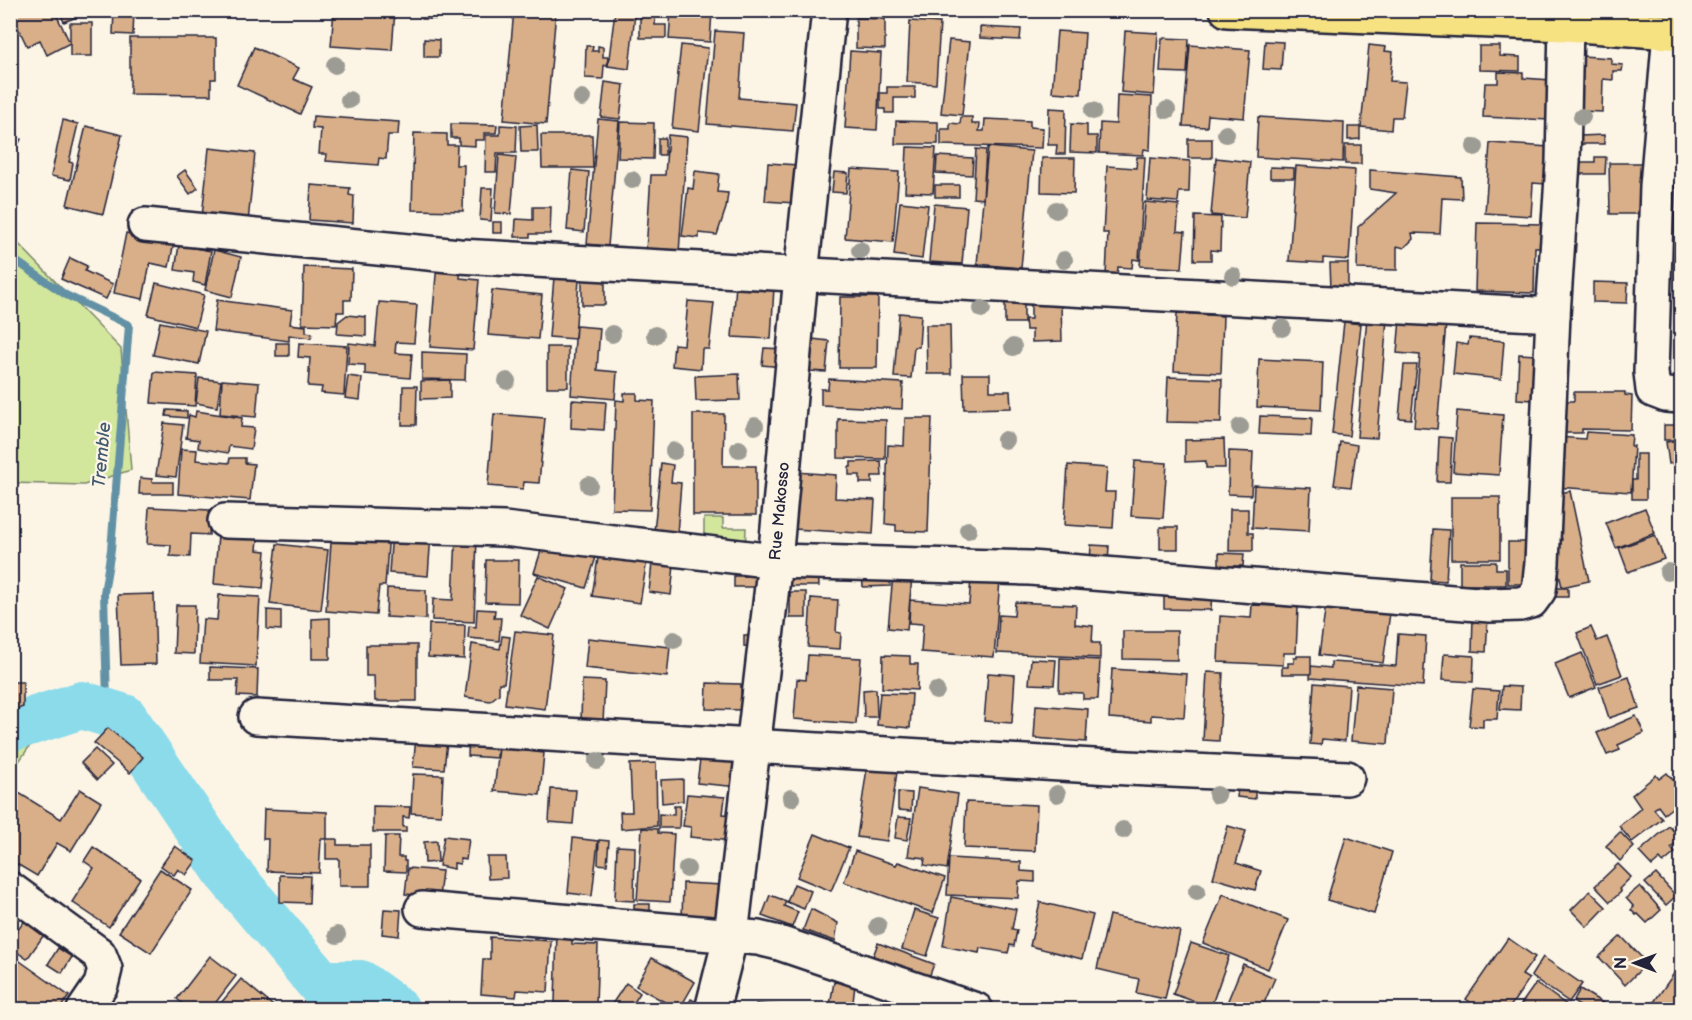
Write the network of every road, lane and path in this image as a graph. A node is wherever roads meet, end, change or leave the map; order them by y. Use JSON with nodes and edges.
{"nodes":[{"id":1,"x":829,"y":10,"type":"edge"},
{"id":2,"x":1227,"y":10,"type":"edge"},
{"id":3,"x":1566,"y":24,"type":"junction"},
{"id":4,"x":1676,"y":32,"type":"edge"},
{"id":5,"x":145,"y":225,"type":"dead end"},
{"id":6,"x":801,"y":275,"type":"junction"},
{"id":7,"x":1553,"y":315,"type":"junction"},
{"id":8,"x":1682,"y":396,"type":"edge"},
{"id":9,"x":225,"y":521,"type":"dead end"},
{"id":10,"x":775,"y":561,"type":"junction"},
{"id":11,"x":256,"y":717,"type":"dead end"},
{"id":12,"x":752,"y":746,"type":"junction"},
{"id":13,"x":1347,"y":778,"type":"dead end"},
{"id":14,"x":10,"y":889,"type":"edge"},
{"id":15,"x":422,"y":909,"type":"dead end"},
{"id":16,"x":731,"y":935,"type":"junction"},
{"id":17,"x":84,"y":1010,"type":"edge"},
{"id":18,"x":712,"y":1010,"type":"edge"},
{"id":19,"x":976,"y":1010,"type":"edge"}],
"edges":[{"from":1,"to":6,"type":"street","name":"Rue Makosso"},
{"from":2,"to":3,"type":"highway"},
{"from":3,"to":4,"type":"highway"},
{"from":3,"to":7,"type":"street"},
{"from":4,"to":8,"type":"street"},
{"from":5,"to":6,"type":"street"},
{"from":6,"to":7,"type":"street"},
{"from":6,"to":10,"type":"street","name":"Rue Makosso"},
{"from":7,"to":10,"type":"street"},
{"from":9,"to":10,"type":"street"},
{"from":10,"to":12,"type":"street","name":"Rue Makosso"},
{"from":11,"to":12,"type":"street"},
{"from":12,"to":13,"type":"street"},
{"from":12,"to":16,"type":"street","name":"Rue Makosso"},
{"from":14,"to":17,"type":"street"},
{"from":15,"to":16,"type":"street"},
{"from":16,"to":18,"type":"street","name":"Rue Makosso"},
{"from":16,"to":19,"type":"street"}]}
